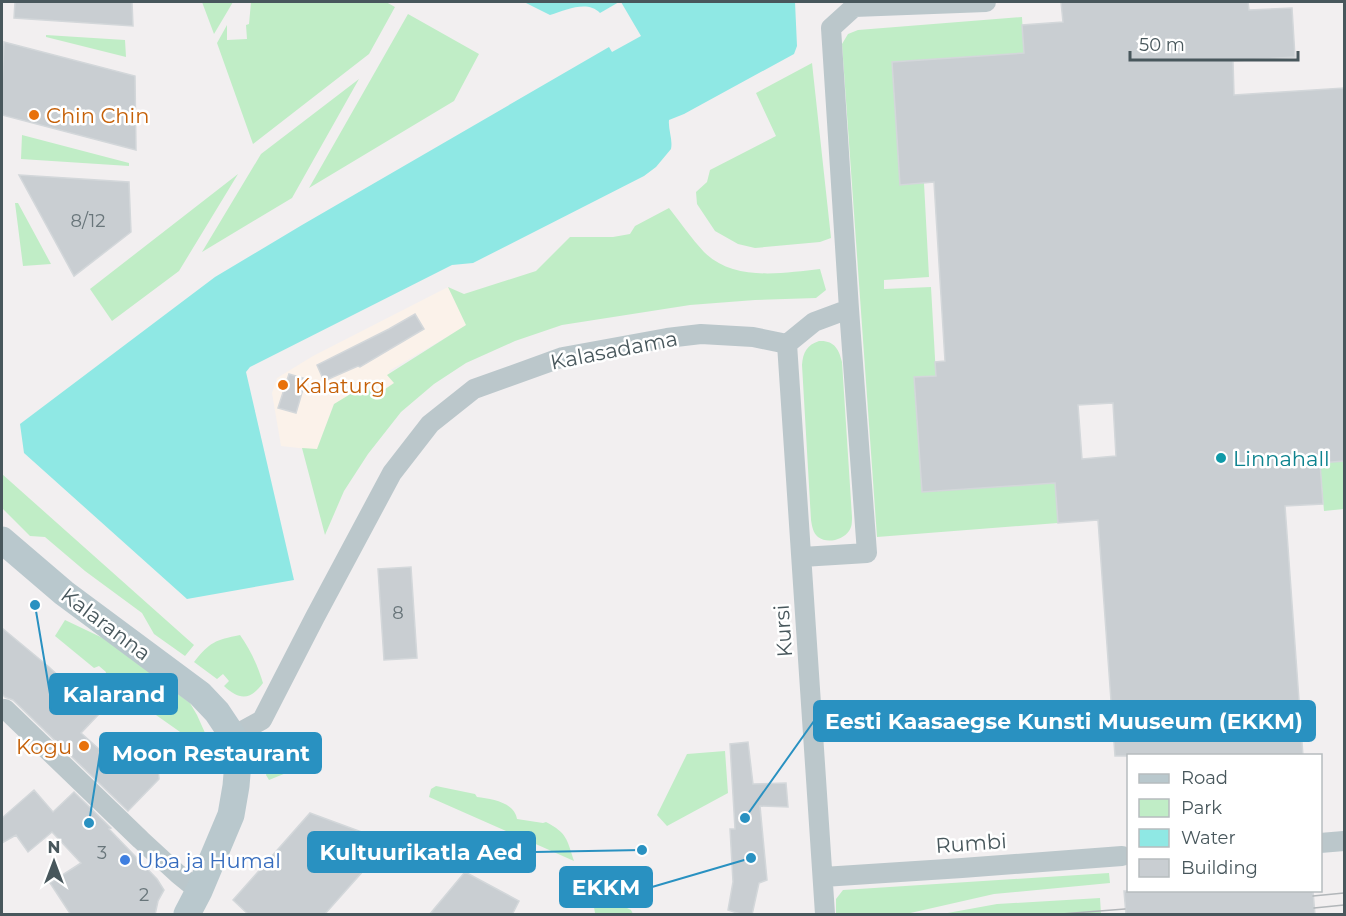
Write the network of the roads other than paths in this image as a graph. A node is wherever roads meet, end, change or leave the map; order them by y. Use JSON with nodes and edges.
{"nodes":[{"id":1,"x":986,"y":2,"type":"edge"},
{"id":2,"x":849,"y":309,"type":"junction"},
{"id":3,"x":788,"y":344,"type":"junction"},
{"id":4,"x":2,"y":540,"type":"edge"},
{"id":5,"x":802,"y":557,"type":"junction"},
{"id":6,"x":5,"y":709,"type":"dead end"},
{"id":7,"x":233,"y":736,"type":"junction"},
{"id":8,"x":1344,"y":841,"type":"edge"},
{"id":9,"x":1322,"y":843,"type":"edge"},
{"id":10,"x":1122,"y":856,"type":"dead end"},
{"id":11,"x":823,"y":877,"type":"junction"},
{"id":12,"x":193,"y":903,"type":"edge"},
{"id":13,"x":825,"y":915,"type":"edge"}],
"edges":[{"from":1,"to":2,"type":"street"},
{"from":2,"to":3,"type":"street"},
{"from":2,"to":5,"type":"street"},
{"from":3,"to":5,"type":"street","name":"Kursi"},
{"from":3,"to":7,"type":"street","name":"Kalasadama"},
{"from":4,"to":7,"type":"street","name":"Kalaranna"},
{"from":5,"to":11,"type":"street","name":"Kursi"},
{"from":6,"to":12,"type":"street"},
{"from":7,"to":12,"type":"street"},
{"from":8,"to":9,"type":"street"},
{"from":10,"to":11,"type":"street","name":"Rumbi"},
{"from":11,"to":13,"type":"street","name":"Kursi"}]}
